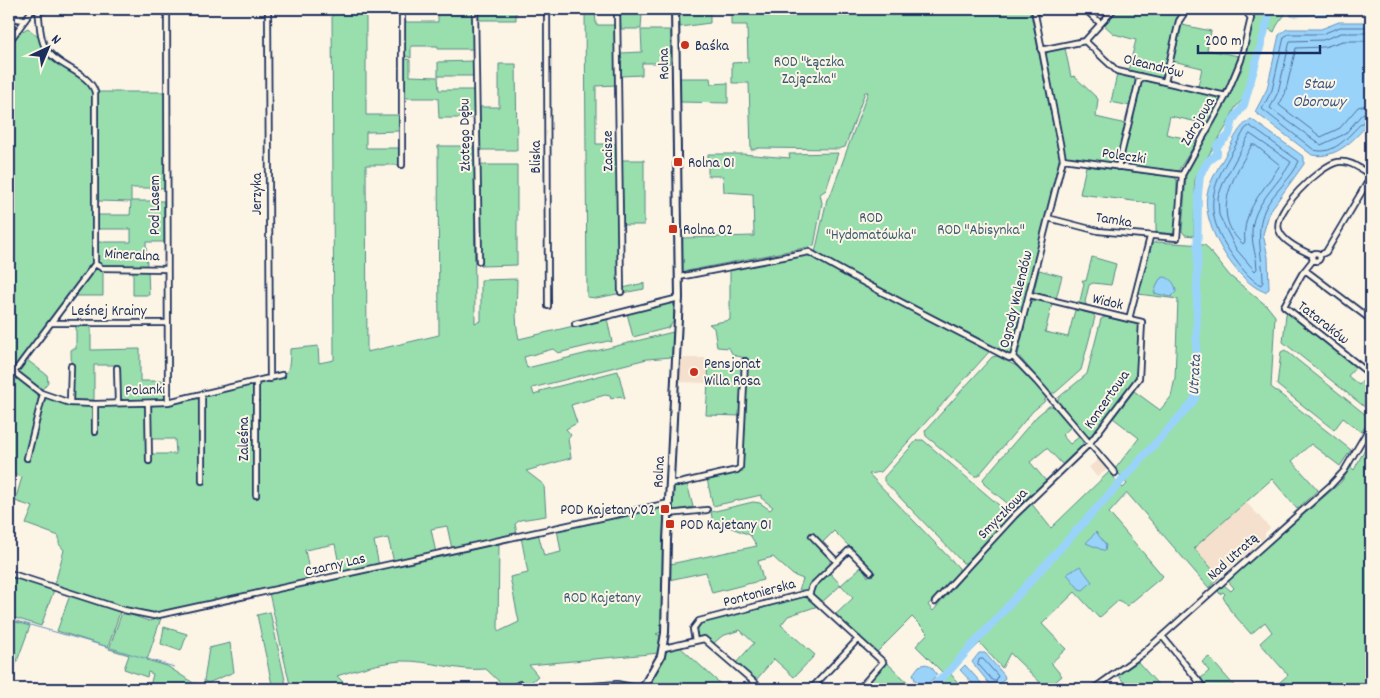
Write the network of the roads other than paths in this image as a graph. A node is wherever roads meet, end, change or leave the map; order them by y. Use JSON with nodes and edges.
{"nodes":[{"id":1,"x":33,"y":9,"type":"edge"},
{"id":2,"x":38,"y":9,"type":"edge"},
{"id":3,"x":167,"y":9,"type":"edge"},
{"id":4,"x":268,"y":9,"type":"edge"},
{"id":5,"x":402,"y":9,"type":"edge"},
{"id":6,"x":475,"y":9,"type":"edge"},
{"id":7,"x":547,"y":9,"type":"edge"},
{"id":8,"x":617,"y":9,"type":"edge"},
{"id":9,"x":675,"y":9,"type":"edge"},
{"id":10,"x":1034,"y":9,"type":"edge"},
{"id":11,"x":1085,"y":9,"type":"edge"},
{"id":12,"x":1114,"y":9,"type":"edge"},
{"id":13,"x":1187,"y":9,"type":"edge"},
{"id":14,"x":1244,"y":9,"type":"edge"},
{"id":15,"x":9,"y":18,"type":"edge"},
{"id":16,"x":25,"y":20,"type":"junction"},
{"id":17,"x":1100,"y":23,"type":"junction"},
{"id":18,"x":1085,"y":41,"type":"junction"},
{"id":19,"x":9,"y":42,"type":"edge"},
{"id":20,"x":1042,"y":50,"type":"junction"},
{"id":21,"x":1140,"y":76,"type":"junction"},
{"id":22,"x":1165,"y":82,"type":"junction"},
{"id":23,"x":1226,"y":96,"type":"junction"},
{"id":24,"x":1063,"y":160,"type":"junction"},
{"id":25,"x":402,"y":165,"type":"dead end"},
{"id":26,"x":1118,"y":167,"type":"junction"},
{"id":27,"x":1182,"y":175,"type":"junction"},
{"id":28,"x":1048,"y":218,"type":"junction"},
{"id":29,"x":1150,"y":237,"type":"junction"},
{"id":30,"x":1177,"y":238,"type":"joint"},
{"id":31,"x":1312,"y":258,"type":"junction"},
{"id":32,"x":479,"y":261,"type":"dead end"},
{"id":33,"x":95,"y":264,"type":"junction"},
{"id":34,"x":167,"y":269,"type":"junction"},
{"id":35,"x":1305,"y":270,"type":"junction"},
{"id":36,"x":679,"y":276,"type":"junction"},
{"id":37,"x":621,"y":292,"type":"dead end"},
{"id":38,"x":1030,"y":295,"type":"junction"},
{"id":39,"x":678,"y":298,"type":"junction"},
{"id":40,"x":548,"y":306,"type":"dead end"},
{"id":41,"x":1129,"y":319,"type":"junction"},
{"id":42,"x":1371,"y":320,"type":"edge"},
{"id":43,"x":51,"y":323,"type":"junction"},
{"id":44,"x":167,"y":323,"type":"junction"},
{"id":45,"x":575,"y":324,"type":"dead end"},
{"id":46,"x":1013,"y":357,"type":"junction"},
{"id":47,"x":746,"y":361,"type":"dead end"},
{"id":48,"x":71,"y":366,"type":"dead end"},
{"id":49,"x":117,"y":368,"type":"dead end"},
{"id":50,"x":14,"y":372,"type":"junction"},
{"id":51,"x":282,"y":375,"type":"dead end"},
{"id":52,"x":1371,"y":375,"type":"edge"},
{"id":53,"x":9,"y":379,"type":"edge"},
{"id":54,"x":270,"y":379,"type":"junction"},
{"id":55,"x":256,"y":382,"type":"junction"},
{"id":56,"x":44,"y":394,"type":"junction"},
{"id":57,"x":202,"y":394,"type":"junction"},
{"id":58,"x":168,"y":402,"type":"junction"},
{"id":59,"x":70,"y":403,"type":"junction"},
{"id":60,"x":118,"y":403,"type":"junction"},
{"id":61,"x":148,"y":403,"type":"junction"},
{"id":62,"x":95,"y":404,"type":"junction"},
{"id":63,"x":1371,"y":425,"type":"edge"},
{"id":64,"x":95,"y":432,"type":"dead end"},
{"id":65,"x":1090,"y":444,"type":"junction"},
{"id":66,"x":27,"y":458,"type":"dead end"},
{"id":67,"x":149,"y":461,"type":"dead end"},
{"id":68,"x":1115,"y":473,"type":"dead end"},
{"id":69,"x":202,"y":481,"type":"dead end"},
{"id":70,"x":670,"y":483,"type":"junction"},
{"id":71,"x":256,"y":495,"type":"dead end"},
{"id":72,"x":669,"y":503,"type":"junction"},
{"id":73,"x":707,"y":510,"type":"dead end"},
{"id":74,"x":668,"y":514,"type":"junction"},
{"id":75,"x":812,"y":536,"type":"dead end"},
{"id":76,"x":837,"y":562,"type":"junction"},
{"id":77,"x":871,"y":572,"type":"dead end"},
{"id":78,"x":9,"y":573,"type":"edge"},
{"id":79,"x":809,"y":595,"type":"junction"},
{"id":80,"x":935,"y":602,"type":"dead end"},
{"id":81,"x":1162,"y":636,"type":"junction"},
{"id":82,"x":858,"y":640,"type":"junction"},
{"id":83,"x":695,"y":641,"type":"junction"},
{"id":84,"x":664,"y":648,"type":"junction"},
{"id":85,"x":568,"y":688,"type":"dead end"},
{"id":86,"x":511,"y":689,"type":"edge"},
{"id":87,"x":527,"y":689,"type":"edge"},
{"id":88,"x":642,"y":689,"type":"edge"},
{"id":89,"x":762,"y":689,"type":"edge"},
{"id":90,"x":811,"y":689,"type":"edge"},
{"id":91,"x":859,"y":689,"type":"edge"},
{"id":92,"x":1093,"y":689,"type":"edge"},
{"id":93,"x":1205,"y":689,"type":"edge"}],
"edges":[{"from":1,"to":16,"type":"street"},
{"from":2,"to":33,"type":"street"},
{"from":3,"to":34,"type":"street","name":"Pod Lasem"},
{"from":4,"to":54,"type":"street","name":"Jerzyka"},
{"from":5,"to":25,"type":"street"},
{"from":6,"to":32,"type":"street","name":"Złotego Dębu"},
{"from":7,"to":40,"type":"street","name":"Bliska"},
{"from":8,"to":37,"type":"street","name":"Zacisze"},
{"from":9,"to":36,"type":"street","name":"Rolna"},
{"from":10,"to":20,"type":"street","name":"Ogrody Walendów"},
{"from":11,"to":17,"type":"street"},
{"from":12,"to":17,"type":"street"},
{"from":13,"to":22,"type":"street"},
{"from":14,"to":23,"type":"street","name":"Zdrojowa"},
{"from":15,"to":16,"type":"street"},
{"from":16,"to":19,"type":"street"},
{"from":17,"to":18,"type":"street"},
{"from":18,"to":20,"type":"street"},
{"from":18,"to":21,"type":"street","name":"Oleandrów"},
{"from":20,"to":24,"type":"street","name":"Ogrody Walendów"},
{"from":21,"to":22,"type":"street","name":"Oleandrów"},
{"from":21,"to":26,"type":"street"},
{"from":22,"to":23,"type":"street","name":"Oleandrów"},
{"from":23,"to":27,"type":"street","name":"Zdrojowa"},
{"from":24,"to":26,"type":"street","name":"Poleczki"},
{"from":24,"to":28,"type":"street","name":"Ogrody Walendów"},
{"from":26,"to":27,"type":"street","name":"Poleczki"},
{"from":27,"to":30,"type":"street","name":"Zdrojowa"},
{"from":28,"to":29,"type":"street","name":"Tamka"},
{"from":28,"to":38,"type":"street","name":"Ogrody Walendów"},
{"from":29,"to":30,"type":"street","name":"Tamka"},
{"from":29,"to":41,"type":"street","name":"Widok"},
{"from":31,"to":31,"type":"street"},
{"from":31,"to":35,"type":"street"},
{"from":33,"to":34,"type":"street","name":"Mineralna"},
{"from":33,"to":43,"type":"street"},
{"from":34,"to":44,"type":"street","name":"Pod Lasem"},
{"from":35,"to":42,"type":"street"},
{"from":35,"to":52,"type":"street","name":"Tataraków"},
{"from":36,"to":39,"type":"street","name":"Rolna"},
{"from":36,"to":46,"type":"street"},
{"from":38,"to":41,"type":"street","name":"Widok"},
{"from":38,"to":46,"type":"street","name":"Ogrody Walendów"},
{"from":39,"to":45,"type":"street"},
{"from":39,"to":70,"type":"street","name":"Rolna"},
{"from":41,"to":65,"type":"street","name":"Koncertowa"},
{"from":43,"to":44,"type":"street","name":"Leśnej Krainy"},
{"from":43,"to":50,"type":"street"},
{"from":44,"to":58,"type":"street","name":"Pod Lasem"},
{"from":46,"to":65,"type":"street","name":"Ogrody Walendów"},
{"from":47,"to":70,"type":"street"},
{"from":48,"to":59,"type":"street"},
{"from":49,"to":60,"type":"street"},
{"from":50,"to":53,"type":"street"},
{"from":50,"to":56,"type":"street","name":"Polanki"},
{"from":51,"to":54,"type":"street","name":"Polanki"},
{"from":54,"to":55,"type":"street","name":"Polanki"},
{"from":55,"to":57,"type":"street","name":"Polanki"},
{"from":55,"to":71,"type":"street","name":"Zaleśna"},
{"from":56,"to":59,"type":"street","name":"Polanki"},
{"from":56,"to":66,"type":"street"},
{"from":57,"to":58,"type":"street","name":"Polanki"},
{"from":57,"to":69,"type":"street"},
{"from":58,"to":61,"type":"street","name":"Polanki"},
{"from":59,"to":62,"type":"street","name":"Polanki"},
{"from":60,"to":61,"type":"street","name":"Polanki"},
{"from":60,"to":62,"type":"street","name":"Polanki"},
{"from":61,"to":67,"type":"street"},
{"from":62,"to":64,"type":"street"},
{"from":63,"to":81,"type":"street","name":"Nad Utratą"},
{"from":65,"to":68,"type":"street","name":"Ogrody Walendów"},
{"from":65,"to":80,"type":"street","name":"Smyczkowa"},
{"from":70,"to":72,"type":"street","name":"Rolna"},
{"from":72,"to":74,"type":"street","name":"Rolna"},
{"from":72,"to":78,"type":"street","name":"Czarny Las"},
{"from":73,"to":74,"type":"street"},
{"from":74,"to":84,"type":"street","name":"Rolna"},
{"from":75,"to":76,"type":"street"},
{"from":76,"to":77,"type":"street"},
{"from":76,"to":79,"type":"street"},
{"from":79,"to":82,"type":"street","name":"Pontonierska"},
{"from":79,"to":83,"type":"street","name":"Pontonierska"},
{"from":81,"to":92,"type":"street","name":"Nad Utratą"},
{"from":81,"to":93,"type":"street"},
{"from":82,"to":90,"type":"street"},
{"from":82,"to":91,"type":"street","name":"Pontonierska"},
{"from":83,"to":84,"type":"street"},
{"from":83,"to":89,"type":"street"},
{"from":84,"to":88,"type":"street"},
{"from":85,"to":88,"type":"street"},
{"from":86,"to":87,"type":"street"}]}
